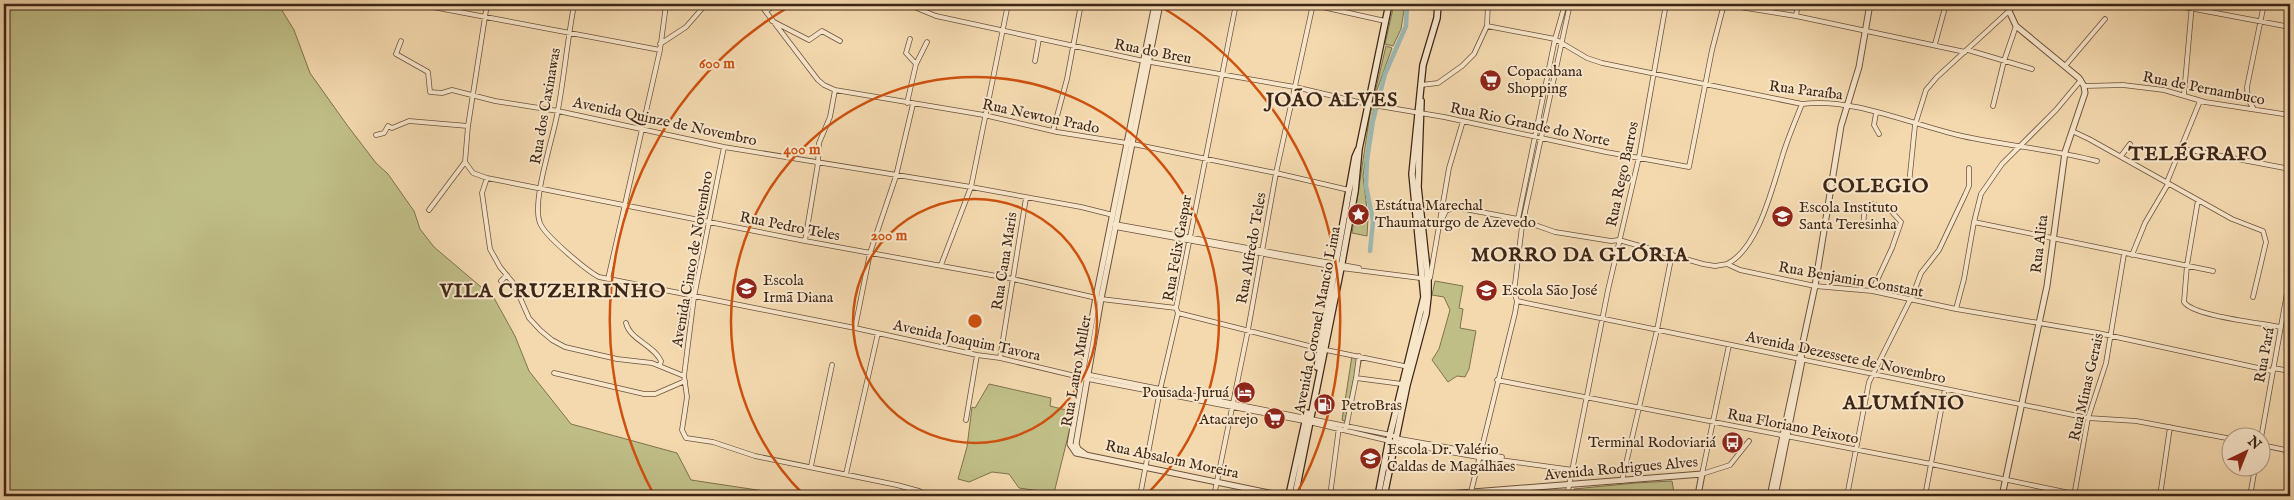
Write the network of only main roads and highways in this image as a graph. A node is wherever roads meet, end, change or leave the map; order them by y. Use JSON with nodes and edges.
{"nodes":[{"id":1,"x":1389,"y":4,"type":"edge"},
{"id":2,"x":1438,"y":4,"type":"edge"},
{"id":3,"x":1409,"y":367,"type":"junction"},
{"id":4,"x":1393,"y":438,"type":"junction"},
{"id":5,"x":1289,"y":496,"type":"edge"},
{"id":6,"x":1378,"y":496,"type":"edge"},
{"id":7,"x":1384,"y":496,"type":"edge"}],
"edges":[{"from":1,"to":5,"type":"main road","name":"Avenida Coronel Mancio Lima"},
{"from":2,"to":3,"type":"main road"},
{"from":3,"to":4,"type":"main road"},
{"from":3,"to":4,"type":"main road"},
{"from":4,"to":6,"type":"main road"},
{"from":4,"to":7,"type":"main road"}]}
